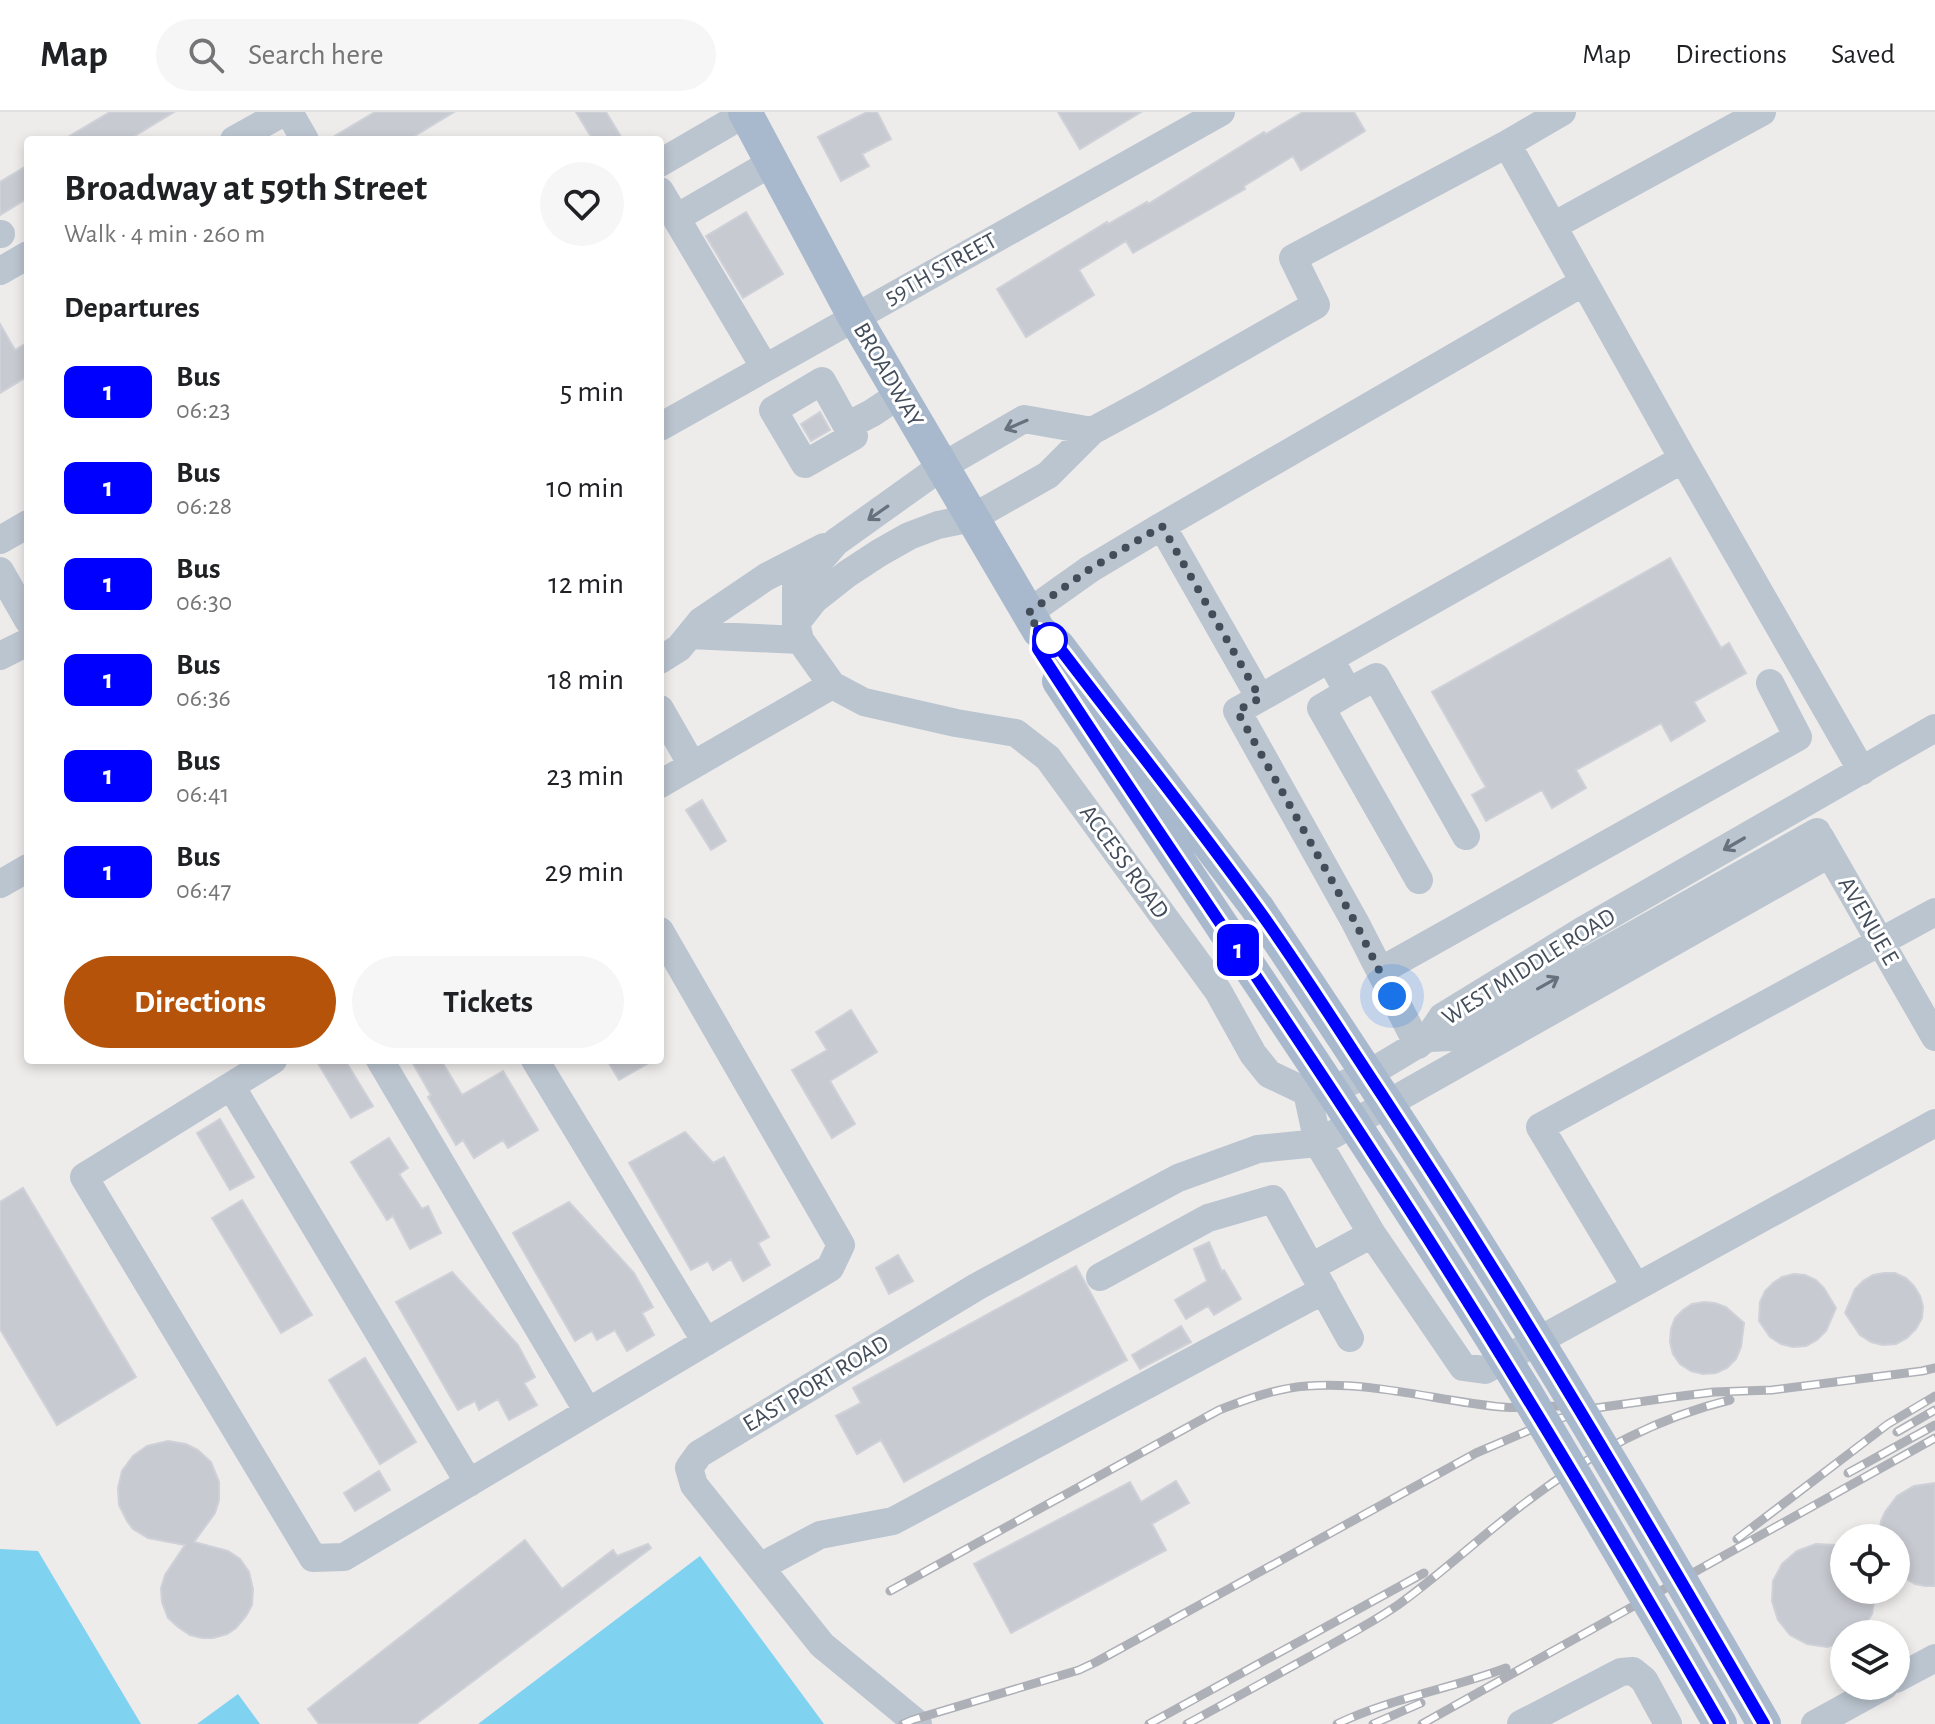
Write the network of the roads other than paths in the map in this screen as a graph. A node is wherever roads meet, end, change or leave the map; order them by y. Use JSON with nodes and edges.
{"nodes":[{"id":1,"x":286,"y":112,"type":"edge"},
{"id":2,"x":745,"y":112,"type":"edge"},
{"id":3,"x":1221,"y":112,"type":"edge"},
{"id":4,"x":1562,"y":112,"type":"edge"},
{"id":5,"x":1762,"y":112,"type":"edge"},
{"id":6,"x":241,"y":136,"type":"edge"},
{"id":7,"x":302,"y":136,"type":"edge"},
{"id":8,"x":1507,"y":144,"type":"junction"},
{"id":9,"x":664,"y":161,"type":"edge"},
{"id":10,"x":771,"y":163,"type":"junction"},
{"id":11,"x":664,"y":198,"type":"edge"},
{"id":12,"x":676,"y":218,"type":"junction"},
{"id":13,"x":1553,"y":226,"type":"junction"},
{"id":14,"x":24,"y":257,"type":"edge"},
{"id":15,"x":1,"y":268,"type":"edge"},
{"id":16,"x":1584,"y":282,"type":"junction"},
{"id":17,"x":855,"y":318,"type":"junction"},
{"id":18,"x":767,"y":367,"type":"junction"},
{"id":19,"x":899,"y":395,"type":"junction"},
{"id":20,"x":789,"y":401,"type":"junction"},
{"id":21,"x":664,"y":425,"type":"edge"},
{"id":22,"x":847,"y":426,"type":"junction"},
{"id":23,"x":1092,"y":431,"type":"junction"},
{"id":24,"x":1683,"y":459,"type":"junction"},
{"id":25,"x":941,"y":467,"type":"junction"},
{"id":26,"x":972,"y":518,"type":"junction"},
{"id":27,"x":24,"y":526,"type":"edge"},
{"id":28,"x":1162,"y":526,"type":"junction"},
{"id":29,"x":0,"y":540,"type":"edge"},
{"id":30,"x":836,"y":542,"type":"junction"},
{"id":31,"x":13,"y":580,"type":"edge"},
{"id":32,"x":24,"y":609,"type":"edge"},
{"id":33,"x":1034,"y":622,"type":"junction"},
{"id":34,"x":798,"y":632,"type":"junction"},
{"id":35,"x":690,"y":635,"type":"junction"},
{"id":36,"x":24,"y":644,"type":"edge"},
{"id":37,"x":0,"y":656,"type":"edge"},
{"id":38,"x":664,"y":657,"type":"edge"},
{"id":39,"x":1330,"y":659,"type":"junction"},
{"id":40,"x":1770,"y":683,"type":"dead end"},
{"id":41,"x":832,"y":685,"type":"junction"},
{"id":42,"x":1348,"y":692,"type":"junction"},
{"id":43,"x":1260,"y":698,"type":"junction"},
{"id":44,"x":664,"y":716,"type":"edge"},
{"id":45,"x":1935,"y":728,"type":"edge"},
{"id":46,"x":692,"y":765,"type":"junction"},
{"id":47,"x":1862,"y":771,"type":"junction"},
{"id":48,"x":664,"y":782,"type":"edge"},
{"id":49,"x":1801,"y":806,"type":"junction"},
{"id":50,"x":1466,"y":836,"type":"dead end"},
{"id":51,"x":1823,"y":843,"type":"junction"},
{"id":52,"x":24,"y":870,"type":"edge"},
{"id":53,"x":1419,"y":880,"type":"dead end"},
{"id":54,"x":0,"y":884,"type":"edge"},
{"id":55,"x":1935,"y":912,"type":"edge"},
{"id":56,"x":664,"y":938,"type":"edge"},
{"id":57,"x":1880,"y":943,"type":"junction"},
{"id":58,"x":1380,"y":971,"type":"junction"},
{"id":59,"x":1935,"y":1037,"type":"edge"},
{"id":60,"x":1423,"y":1042,"type":"junction"},
{"id":61,"x":267,"y":1064,"type":"edge"},
{"id":62,"x":382,"y":1064,"type":"edge"},
{"id":63,"x":537,"y":1064,"type":"edge"},
{"id":64,"x":231,"y":1086,"type":"junction"},
{"id":65,"x":1307,"y":1092,"type":"junction"},
{"id":66,"x":1935,"y":1123,"type":"edge"},
{"id":67,"x":1318,"y":1143,"type":"junction"},
{"id":68,"x":1372,"y":1234,"type":"junction"},
{"id":69,"x":1100,"y":1277,"type":"dead end"},
{"id":70,"x":1317,"y":1278,"type":"junction"},
{"id":71,"x":1636,"y":1287,"type":"junction"},
{"id":72,"x":1350,"y":1338,"type":"dead end"},
{"id":73,"x":706,"y":1342,"type":"junction"},
{"id":74,"x":588,"y":1412,"type":"junction"},
{"id":75,"x":469,"y":1483,"type":"junction"},
{"id":76,"x":760,"y":1567,"type":"junction"},
{"id":77,"x":1935,"y":1658,"type":"edge"},
{"id":78,"x":1910,"y":1671,"type":"edge"},
{"id":79,"x":1859,"y":1700,"type":"edge"},
{"id":80,"x":918,"y":1724,"type":"edge"},
{"id":81,"x":1521,"y":1724,"type":"edge"},
{"id":82,"x":1668,"y":1724,"type":"edge"},
{"id":83,"x":1720,"y":1724,"type":"edge"},
{"id":84,"x":1764,"y":1724,"type":"edge"},
{"id":85,"x":1815,"y":1724,"type":"edge"}],
"edges":[{"from":1,"to":6,"type":"street"},
{"from":1,"to":7,"type":"street"},
{"from":2,"to":9,"type":"street"},
{"from":2,"to":10,"type":"main road","name":"BROADWAY"},
{"from":3,"to":17,"type":"street","name":"59TH STREET"},
{"from":4,"to":8,"type":"street"},
{"from":5,"to":13,"type":"street"},
{"from":8,"to":13,"type":"street"},
{"from":8,"to":23,"type":"street"},
{"from":10,"to":12,"type":"street"},
{"from":10,"to":17,"type":"main road","name":"BROADWAY"},
{"from":11,"to":12,"type":"street"},
{"from":12,"to":18,"type":"street"},
{"from":13,"to":16,"type":"street"},
{"from":14,"to":15,"type":"street"},
{"from":16,"to":24,"type":"street"},
{"from":16,"to":28,"type":"street"},
{"from":17,"to":18,"type":"street","name":"59TH STREET"},
{"from":17,"to":19,"type":"main road","name":"BROADWAY"},
{"from":18,"to":20,"type":"street"},
{"from":18,"to":21,"type":"street","name":"59TH STREET"},
{"from":19,"to":22,"type":"street"},
{"from":19,"to":25,"type":"main road","name":"BROADWAY"},
{"from":20,"to":22,"type":"street"},
{"from":20,"to":22,"type":"street"},
{"from":23,"to":25,"type":"street","one_way":true},
{"from":23,"to":26,"type":"street"},
{"from":24,"to":39,"type":"street"},
{"from":24,"to":47,"type":"street"},
{"from":25,"to":26,"type":"main road","name":"BROADWAY"},
{"from":25,"to":30,"type":"street","one_way":true},
{"from":26,"to":33,"type":"main road","name":"BROADWAY"},
{"from":26,"to":34,"type":"street"},
{"from":27,"to":29,"type":"street"},
{"from":28,"to":33,"type":"street"},
{"from":28,"to":43,"type":"street"},
{"from":30,"to":34,"type":"street"},
{"from":30,"to":35,"type":"street"},
{"from":31,"to":32,"type":"street"},
{"from":33,"to":83,"type":"main road","name":"BROADWAY","bridge":true},
{"from":33,"to":84,"type":"main road","name":"BROADWAY","bridge":true},
{"from":34,"to":35,"type":"street"},
{"from":34,"to":41,"type":"street","name":"ACCESS ROAD"},
{"from":35,"to":38,"type":"street"},
{"from":36,"to":37,"type":"street"},
{"from":39,"to":42,"type":"street"},
{"from":39,"to":43,"type":"street"},
{"from":40,"to":58,"type":"street"},
{"from":41,"to":46,"type":"street"},
{"from":41,"to":65,"type":"street","name":"ACCESS ROAD"},
{"from":42,"to":50,"type":"street"},
{"from":42,"to":53,"type":"street"},
{"from":43,"to":58,"type":"street"},
{"from":44,"to":46,"type":"street"},
{"from":45,"to":47,"type":"street","name":"WEST MIDDLE ROAD"},
{"from":46,"to":48,"type":"street"},
{"from":47,"to":49,"type":"street","name":"WEST MIDDLE ROAD"},
{"from":49,"to":51,"type":"street","name":"AVENUE E"},
{"from":49,"to":60,"type":"street","name":"WEST MIDDLE ROAD","one_way":true},
{"from":51,"to":57,"type":"street","name":"AVENUE E"},
{"from":60,"to":51,"type":"street","name":"WEST MIDDLE ROAD","one_way":true},
{"from":51,"to":67,"type":"street"},
{"from":52,"to":54,"type":"street"},
{"from":55,"to":57,"type":"street"},
{"from":56,"to":73,"type":"street"},
{"from":57,"to":59,"type":"street","name":"AVENUE E"},
{"from":57,"to":71,"type":"street"},
{"from":58,"to":60,"type":"street"},
{"from":60,"to":65,"type":"street"},
{"from":61,"to":64,"type":"street"},
{"from":62,"to":74,"type":"street"},
{"from":63,"to":73,"type":"street"},
{"from":64,"to":75,"type":"street"},
{"from":64,"to":75,"type":"street"},
{"from":65,"to":67,"type":"street"},
{"from":66,"to":71,"type":"street"},
{"from":67,"to":68,"type":"street"},
{"from":67,"to":76,"type":"street","name":"EAST PORT ROAD"},
{"from":68,"to":70,"type":"street"},
{"from":68,"to":71,"type":"street"},
{"from":69,"to":70,"type":"street"},
{"from":70,"to":72,"type":"street"},
{"from":70,"to":76,"type":"street"},
{"from":73,"to":74,"type":"street"},
{"from":74,"to":75,"type":"street"},
{"from":76,"to":80,"type":"street","name":"EAST PORT ROAD"},
{"from":77,"to":78,"type":"street"},
{"from":79,"to":85,"type":"street"},
{"from":81,"to":82,"type":"street"}]}
